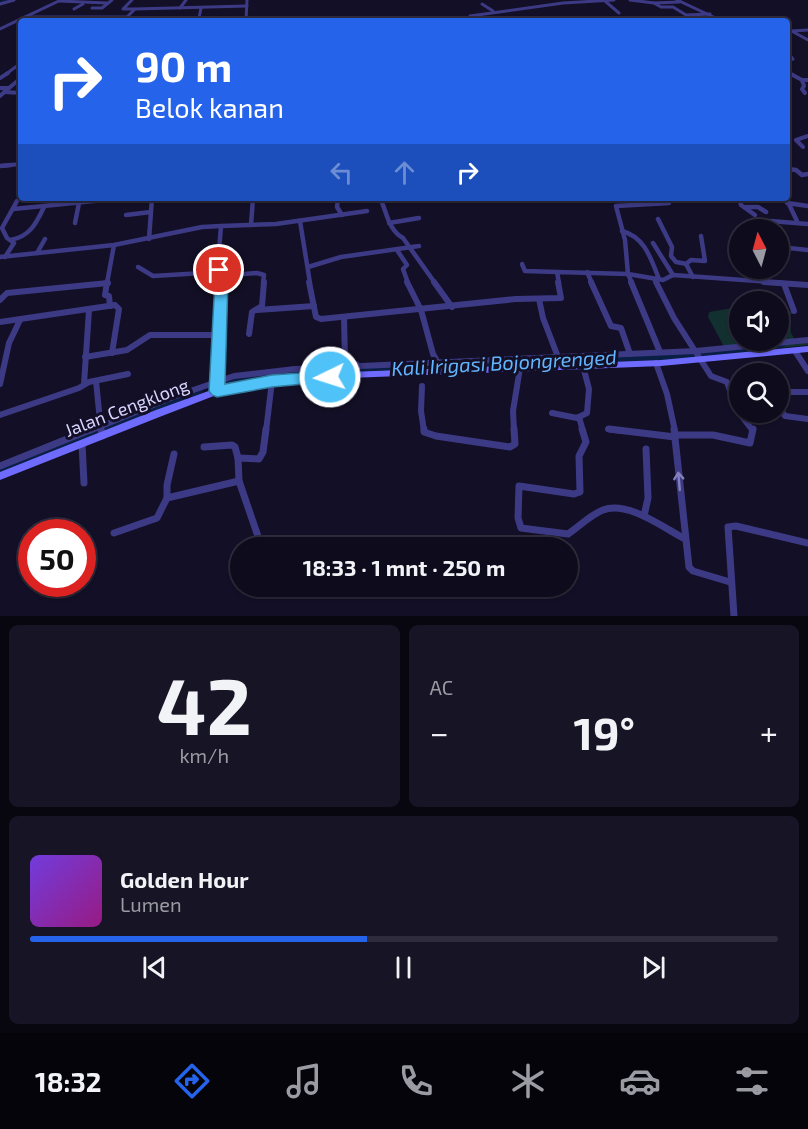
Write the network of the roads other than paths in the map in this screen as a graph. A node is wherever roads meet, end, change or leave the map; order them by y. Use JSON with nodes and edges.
{"nodes":[{"id":1,"x":14,"y":0,"type":"edge"},
{"id":2,"x":112,"y":0,"type":"edge"},
{"id":3,"x":132,"y":0,"type":"edge"},
{"id":4,"x":186,"y":0,"type":"edge"},
{"id":5,"x":247,"y":0,"type":"edge"},
{"id":6,"x":559,"y":0,"type":"edge"},
{"id":7,"x":614,"y":0,"type":"edge"},
{"id":8,"x":630,"y":0,"type":"edge"},
{"id":9,"x":677,"y":0,"type":"edge"},
{"id":10,"x":0,"y":1,"type":"edge"},
{"id":11,"x":60,"y":1,"type":"edge"},
{"id":12,"x":207,"y":1,"type":"edge"},
{"id":13,"x":543,"y":1,"type":"edge"},
{"id":14,"x":592,"y":1,"type":"edge"},
{"id":15,"x":605,"y":1,"type":"edge"},
{"id":16,"x":682,"y":2,"type":"junction"},
{"id":17,"x":84,"y":3,"type":"junction"},
{"id":18,"x":108,"y":3,"type":"junction"},
{"id":19,"x":563,"y":3,"type":"junction"},
{"id":20,"x":654,"y":3,"type":"junction"},
{"id":21,"x":482,"y":4,"type":"dead end"},
{"id":22,"x":549,"y":5,"type":"junction"},
{"id":23,"x":247,"y":6,"type":"junction"},
{"id":24,"x":206,"y":7,"type":"junction"},
{"id":25,"x":92,"y":8,"type":"dead end"},
{"id":26,"x":180,"y":8,"type":"junction"},
{"id":27,"x":201,"y":8,"type":"junction"},
{"id":28,"x":74,"y":9,"type":"dead end"},
{"id":29,"x":135,"y":9,"type":"junction"},
{"id":30,"x":494,"y":11,"type":"junction"},
{"id":31,"x":619,"y":13,"type":"dead end"},
{"id":32,"x":710,"y":14,"type":"junction"},
{"id":33,"x":25,"y":17,"type":"joint"},
{"id":34,"x":44,"y":18,"type":"edge"},
{"id":35,"x":112,"y":18,"type":"edge"},
{"id":36,"x":199,"y":18,"type":"dead end"},
{"id":37,"x":246,"y":18,"type":"edge"},
{"id":38,"x":473,"y":18,"type":"edge"},
{"id":39,"x":717,"y":18,"type":"edge"},
{"id":40,"x":18,"y":20,"type":"edge"},
{"id":41,"x":0,"y":29,"type":"edge"},
{"id":42,"x":790,"y":30,"type":"edge"},
{"id":43,"x":808,"y":30,"type":"edge"},
{"id":44,"x":790,"y":31,"type":"edge"},
{"id":45,"x":808,"y":40,"type":"edge"},
{"id":46,"x":18,"y":65,"type":"edge"},
{"id":47,"x":790,"y":73,"type":"edge"},
{"id":48,"x":0,"y":78,"type":"edge"},
{"id":49,"x":801,"y":80,"type":"junction"},
{"id":50,"x":808,"y":80,"type":"edge"},
{"id":51,"x":18,"y":81,"type":"edge"},
{"id":52,"x":14,"y":84,"type":"junction"},
{"id":53,"x":18,"y":84,"type":"edge"},
{"id":54,"x":0,"y":88,"type":"edge"},
{"id":55,"x":9,"y":88,"type":"junction"},
{"id":56,"x":18,"y":93,"type":"edge"},
{"id":57,"x":805,"y":93,"type":"dead end"},
{"id":58,"x":2,"y":94,"type":"edge"},
{"id":59,"x":808,"y":136,"type":"edge"},
{"id":60,"x":803,"y":147,"type":"dead end"},
{"id":61,"x":18,"y":164,"type":"edge"},
{"id":62,"x":0,"y":166,"type":"edge"},
{"id":63,"x":790,"y":169,"type":"edge"},
{"id":64,"x":808,"y":174,"type":"edge"},
{"id":65,"x":17,"y":201,"type":"dead end"},
{"id":66,"x":60,"y":201,"type":"edge"},
{"id":67,"x":102,"y":201,"type":"edge"},
{"id":68,"x":152,"y":201,"type":"edge"},
{"id":69,"x":253,"y":201,"type":"edge"},
{"id":70,"x":338,"y":201,"type":"edge"},
{"id":71,"x":382,"y":201,"type":"edge"},
{"id":72,"x":741,"y":201,"type":"edge"},
{"id":73,"x":787,"y":201,"type":"edge"},
{"id":74,"x":790,"y":201,"type":"edge"},
{"id":75,"x":669,"y":202,"type":"dead end"},
{"id":76,"x":79,"y":203,"type":"junction"},
{"id":77,"x":59,"y":206,"type":"junction"},
{"id":78,"x":808,"y":206,"type":"edge"},
{"id":79,"x":44,"y":207,"type":"junction"},
{"id":80,"x":744,"y":207,"type":"junction"},
{"id":81,"x":13,"y":209,"type":"junction"},
{"id":82,"x":367,"y":211,"type":"dead end"},
{"id":83,"x":151,"y":212,"type":"junction"},
{"id":84,"x":765,"y":212,"type":"dead end"},
{"id":85,"x":126,"y":215,"type":"dead end"},
{"id":86,"x":342,"y":215,"type":"junction"},
{"id":87,"x":755,"y":215,"type":"dead end"},
{"id":88,"x":419,"y":218,"type":"dead end"},
{"id":89,"x":658,"y":219,"type":"dead end"},
{"id":90,"x":300,"y":221,"type":"junction"},
{"id":91,"x":789,"y":221,"type":"edge"},
{"id":92,"x":797,"y":221,"type":"junction"},
{"id":93,"x":75,"y":223,"type":"dead end"},
{"id":94,"x":389,"y":223,"type":"junction"},
{"id":95,"x":808,"y":224,"type":"edge"},
{"id":96,"x":251,"y":225,"type":"junction"},
{"id":97,"x":221,"y":226,"type":"junction"},
{"id":98,"x":622,"y":231,"type":"junction"},
{"id":99,"x":701,"y":236,"type":"dead end"},
{"id":100,"x":45,"y":239,"type":"dead end"},
{"id":101,"x":149,"y":239,"type":"junction"},
{"id":102,"x":11,"y":240,"type":"junction"},
{"id":103,"x":653,"y":243,"type":"dead end"},
{"id":104,"x":114,"y":246,"type":"junction"},
{"id":105,"x":419,"y":246,"type":"dead end"},
{"id":106,"x":409,"y":248,"type":"junction"},
{"id":107,"x":789,"y":249,"type":"edge"},
{"id":108,"x":398,"y":250,"type":"junction"},
{"id":109,"x":808,"y":250,"type":"edge"},
{"id":110,"x":37,"y":254,"type":"junction"},
{"id":111,"x":3,"y":257,"type":"edge"},
{"id":112,"x":0,"y":263,"type":"edge"},
{"id":113,"x":522,"y":264,"type":"dead end"},
{"id":114,"x":687,"y":264,"type":"junction"},
{"id":115,"x":138,"y":267,"type":"dead end"},
{"id":116,"x":308,"y":267,"type":"junction"},
{"id":117,"x":557,"y":272,"type":"junction"},
{"id":118,"x":587,"y":272,"type":"junction"},
{"id":119,"x":220,"y":274,"type":"junction"},
{"id":120,"x":628,"y":274,"type":"junction"},
{"id":121,"x":673,"y":275,"type":"junction"},
{"id":122,"x":693,"y":277,"type":"junction"},
{"id":123,"x":657,"y":279,"type":"junction"},
{"id":124,"x":108,"y":283,"type":"junction"},
{"id":125,"x":784,"y":284,"type":"junction"},
{"id":126,"x":808,"y":285,"type":"edge"},
{"id":127,"x":539,"y":298,"type":"junction"},
{"id":128,"x":0,"y":300,"type":"edge"},
{"id":129,"x":110,"y":306,"type":"junction"},
{"id":130,"x":314,"y":306,"type":"junction"},
{"id":131,"x":453,"y":307,"type":"junction"},
{"id":132,"x":89,"y":310,"type":"junction"},
{"id":133,"x":257,"y":310,"type":"junction"},
{"id":134,"x":421,"y":310,"type":"junction"},
{"id":135,"x":794,"y":311,"type":"dead end"},
{"id":136,"x":344,"y":317,"type":"junction"},
{"id":137,"x":20,"y":320,"type":"junction"},
{"id":138,"x":0,"y":321,"type":"edge"},
{"id":139,"x":249,"y":334,"type":"dead end"},
{"id":140,"x":219,"y":336,"type":"junction"},
{"id":141,"x":808,"y":340,"type":"edge"},
{"id":142,"x":808,"y":349,"type":"edge"},
{"id":143,"x":795,"y":351,"type":"junction"},
{"id":144,"x":112,"y":353,"type":"junction"},
{"id":145,"x":630,"y":354,"type":"junction"},
{"id":146,"x":699,"y":355,"type":"junction"},
{"id":147,"x":85,"y":357,"type":"junction"},
{"id":148,"x":658,"y":357,"type":"junction"},
{"id":149,"x":560,"y":361,"type":"junction"},
{"id":150,"x":438,"y":363,"type":"junction"},
{"id":151,"x":368,"y":366,"type":"junction"},
{"id":152,"x":583,"y":366,"type":"junction"},
{"id":153,"x":455,"y":367,"type":"junction"},
{"id":154,"x":431,"y":368,"type":"junction"},
{"id":155,"x":520,"y":368,"type":"junction"},
{"id":156,"x":808,"y":371,"type":"edge"},
{"id":157,"x":128,"y":374,"type":"dead end"},
{"id":158,"x":96,"y":381,"type":"junction"},
{"id":159,"x":272,"y":381,"type":"junction"},
{"id":160,"x":0,"y":384,"type":"edge"},
{"id":161,"x":84,"y":384,"type":"junction"},
{"id":162,"x":217,"y":386,"type":"junction"},
{"id":163,"x":422,"y":386,"type":"dead end"},
{"id":164,"x":789,"y":392,"type":"edge"},
{"id":165,"x":808,"y":392,"type":"edge"},
{"id":166,"x":552,"y":413,"type":"dead end"},
{"id":167,"x":0,"y":415,"type":"edge"},
{"id":168,"x":579,"y":417,"type":"junction"},
{"id":169,"x":789,"y":417,"type":"edge"},
{"id":170,"x":808,"y":419,"type":"edge"},
{"id":171,"x":608,"y":429,"type":"dead end"},
{"id":172,"x":100,"y":431,"type":"junction"},
{"id":173,"x":675,"y":436,"type":"junction"},
{"id":174,"x":82,"y":444,"type":"junction"},
{"id":175,"x":204,"y":447,"type":"dead end"},
{"id":176,"x":646,"y":448,"type":"dead end"},
{"id":177,"x":53,"y":450,"type":"junction"},
{"id":178,"x":174,"y":454,"type":"dead end"},
{"id":179,"x":238,"y":458,"type":"junction"},
{"id":180,"x":17,"y":464,"type":"junction"},
{"id":181,"x":0,"y":466,"type":"edge"},
{"id":182,"x":0,"y":477,"type":"edge"},
{"id":183,"x":239,"y":482,"type":"junction"},
{"id":184,"x":84,"y":483,"type":"dead end"},
{"id":185,"x":167,"y":498,"type":"junction"},
{"id":186,"x":644,"y":516,"type":"junction"},
{"id":187,"x":114,"y":533,"type":"dead end"},
{"id":188,"x":259,"y":537,"type":"edge"},
{"id":189,"x":685,"y":539,"type":"junction"},
{"id":190,"x":808,"y":543,"type":"edge"},
{"id":191,"x":730,"y":582,"type":"junction"},
{"id":192,"x":735,"y":616,"type":"edge"}],
"edges":[{"from":1,"to":10,"type":"street"},
{"from":2,"to":18,"type":"street"},
{"from":3,"to":29,"type":"street"},
{"from":4,"to":26,"type":"street"},
{"from":5,"to":23,"type":"street"},
{"from":6,"to":19,"type":"street"},
{"from":7,"to":15,"type":"street"},
{"from":8,"to":20,"type":"street"},
{"from":9,"to":16,"type":"street"},
{"from":11,"to":17,"type":"street"},
{"from":11,"to":33,"type":"street"},
{"from":12,"to":24,"type":"street"},
{"from":13,"to":22,"type":"street"},
{"from":14,"to":15,"type":"street"},
{"from":14,"to":19,"type":"street"},
{"from":15,"to":31,"type":"street"},
{"from":16,"to":20,"type":"street"},
{"from":16,"to":32,"type":"street"},
{"from":17,"to":18,"type":"street"},
{"from":17,"to":28,"type":"street"},
{"from":18,"to":25,"type":"street"},
{"from":19,"to":22,"type":"street"},
{"from":20,"to":32,"type":"street"},
{"from":21,"to":30,"type":"street"},
{"from":22,"to":30,"type":"street"},
{"from":23,"to":24,"type":"street"},
{"from":23,"to":37,"type":"street"},
{"from":24,"to":27,"type":"street"},
{"from":26,"to":27,"type":"street"},
{"from":26,"to":29,"type":"street"},
{"from":27,"to":36,"type":"street"},
{"from":29,"to":35,"type":"street"},
{"from":30,"to":38,"type":"street"},
{"from":32,"to":39,"type":"street"},
{"from":33,"to":34,"type":"street"},
{"from":40,"to":41,"type":"street"},
{"from":42,"to":43,"type":"street"},
{"from":44,"to":45,"type":"street"},
{"from":46,"to":48,"type":"street"},
{"from":47,"to":49,"type":"street"},
{"from":49,"to":50,"type":"street"},
{"from":49,"to":57,"type":"street"},
{"from":51,"to":52,"type":"street"},
{"from":52,"to":53,"type":"street"},
{"from":52,"to":55,"type":"street"},
{"from":54,"to":55,"type":"street"},
{"from":55,"to":58,"type":"street"},
{"from":56,"to":58,"type":"street"},
{"from":59,"to":60,"type":"street"},
{"from":61,"to":62,"type":"street"},
{"from":63,"to":64,"type":"street"},
{"from":65,"to":81,"type":"street"},
{"from":66,"to":77,"type":"street"},
{"from":67,"to":76,"type":"street"},
{"from":68,"to":83,"type":"street"},
{"from":69,"to":96,"type":"street"},
{"from":70,"to":86,"type":"street"},
{"from":71,"to":94,"type":"street"},
{"from":72,"to":80,"type":"street"},
{"from":73,"to":92,"type":"street"},
{"from":74,"to":78,"type":"street"},
{"from":75,"to":98,"type":"street"},
{"from":76,"to":77,"type":"street"},
{"from":76,"to":93,"type":"street"},
{"from":77,"to":79,"type":"street"},
{"from":79,"to":81,"type":"street"},
{"from":79,"to":102,"type":"street"},
{"from":80,"to":84,"type":"street"},
{"from":80,"to":87,"type":"street"},
{"from":81,"to":102,"type":"street"},
{"from":82,"to":86,"type":"street"},
{"from":83,"to":85,"type":"street"},
{"from":83,"to":101,"type":"street"},
{"from":86,"to":90,"type":"street"},
{"from":88,"to":94,"type":"street"},
{"from":89,"to":114,"type":"street"},
{"from":90,"to":96,"type":"street"},
{"from":90,"to":116,"type":"street"},
{"from":91,"to":92,"type":"street"},
{"from":92,"to":95,"type":"street"},
{"from":94,"to":106,"type":"street"},
{"from":96,"to":97,"type":"street"},
{"from":97,"to":101,"type":"street"},
{"from":97,"to":119,"type":"street"},
{"from":98,"to":120,"type":"street"},
{"from":98,"to":123,"type":"street"},
{"from":99,"to":114,"type":"street"},
{"from":100,"to":110,"type":"street"},
{"from":101,"to":104,"type":"street"},
{"from":102,"to":111,"type":"street"},
{"from":103,"to":121,"type":"street"},
{"from":104,"to":110,"type":"street"},
{"from":104,"to":124,"type":"street"},
{"from":105,"to":106,"type":"street"},
{"from":106,"to":108,"type":"street"},
{"from":106,"to":131,"type":"street"},
{"from":107,"to":109,"type":"street"},
{"from":108,"to":116,"type":"street"},
{"from":108,"to":134,"type":"street"},
{"from":110,"to":111,"type":"street"},
{"from":111,"to":112,"type":"street"},
{"from":113,"to":117,"type":"street"},
{"from":114,"to":122,"type":"street"},
{"from":115,"to":119,"type":"street"},
{"from":116,"to":130,"type":"street"},
{"from":117,"to":118,"type":"street"},
{"from":117,"to":127,"type":"street"},
{"from":118,"to":120,"type":"street"},
{"from":118,"to":145,"type":"street"},
{"from":119,"to":133,"type":"street"},
{"from":119,"to":140,"type":"street"},
{"from":120,"to":123,"type":"street"},
{"from":120,"to":148,"type":"street"},
{"from":121,"to":122,"type":"street"},
{"from":121,"to":123,"type":"street"},
{"from":122,"to":125,"type":"street"},
{"from":123,"to":146,"type":"street"},
{"from":124,"to":128,"type":"street"},
{"from":124,"to":129,"type":"street"},
{"from":125,"to":126,"type":"street"},
{"from":125,"to":135,"type":"street"},
{"from":127,"to":131,"type":"street"},
{"from":127,"to":149,"type":"street"},
{"from":129,"to":132,"type":"street"},
{"from":129,"to":144,"type":"street"},
{"from":130,"to":133,"type":"street"},
{"from":130,"to":136,"type":"street"},
{"from":131,"to":134,"type":"street"},
{"from":132,"to":137,"type":"street"},
{"from":132,"to":147,"type":"street"},
{"from":133,"to":139,"type":"street"},
{"from":134,"to":136,"type":"street"},
{"from":134,"to":150,"type":"street"},
{"from":136,"to":151,"type":"street"},
{"from":137,"to":138,"type":"street"},
{"from":137,"to":160,"type":"street"},
{"from":140,"to":144,"type":"street"},
{"from":140,"to":162,"type":"street"},
{"from":141,"to":146,"type":"street"},
{"from":142,"to":143,"type":"main road","name":"Jalan Cengklong"},
{"from":143,"to":146,"type":"main road","name":"Jalan Cengklong"},
{"from":143,"to":156,"type":"street"},
{"from":144,"to":147,"type":"street"},
{"from":145,"to":148,"type":"street"},
{"from":145,"to":149,"type":"street"},
{"from":146,"to":148,"type":"main road","name":"Jalan Cengklong"},
{"from":146,"to":173,"type":"street"},
{"from":147,"to":161,"type":"street"},
{"from":148,"to":152,"type":"main road","name":"Jalan Cengklong"},
{"from":148,"to":173,"type":"street"},
{"from":149,"to":152,"type":"main road","name":"Jalan Cengklong"},
{"from":149,"to":153,"type":"street"},
{"from":149,"to":155,"type":"main road","name":"Jalan Cengklong"},
{"from":150,"to":153,"type":"street"},
{"from":150,"to":154,"type":"street"},
{"from":151,"to":154,"type":"street"},
{"from":151,"to":162,"type":"street"},
{"from":152,"to":168,"type":"street"},
{"from":153,"to":154,"type":"main road","name":"Jalan Cengklong"},
{"from":153,"to":155,"type":"main road","name":"Jalan Cengklong"},
{"from":154,"to":159,"type":"main road","name":"Jalan Cengklong"},
{"from":155,"to":163,"type":"street"},
{"from":157,"to":158,"type":"street"},
{"from":158,"to":161,"type":"street"},
{"from":158,"to":172,"type":"street"},
{"from":159,"to":162,"type":"main road","name":"Jalan Cengklong"},
{"from":159,"to":179,"type":"street"},
{"from":161,"to":167,"type":"street"},
{"from":162,"to":172,"type":"main road","name":"Jalan Cengklong"},
{"from":164,"to":165,"type":"street"},
{"from":166,"to":168,"type":"street"},
{"from":168,"to":186,"type":"street"},
{"from":169,"to":170,"type":"street"},
{"from":171,"to":173,"type":"street"},
{"from":172,"to":174,"type":"main road","name":"Jalan Cengklong"},
{"from":172,"to":177,"type":"street"},
{"from":189,"to":173,"type":"street","one_way":true},
{"from":174,"to":177,"type":"main road","name":"Jalan Cengklong"},
{"from":174,"to":184,"type":"street"},
{"from":175,"to":179,"type":"street"},
{"from":176,"to":186,"type":"street"},
{"from":177,"to":180,"type":"main road","name":"Jalan Cengklong"},
{"from":178,"to":185,"type":"street"},
{"from":179,"to":183,"type":"street"},
{"from":180,"to":181,"type":"street"},
{"from":180,"to":182,"type":"main road","name":"Jalan Cengklong"},
{"from":183,"to":185,"type":"street"},
{"from":183,"to":188,"type":"street"},
{"from":185,"to":187,"type":"street"},
{"from":186,"to":189,"type":"street"},
{"from":189,"to":191,"type":"street"},
{"from":190,"to":191,"type":"street"},
{"from":191,"to":192,"type":"street"}]}
